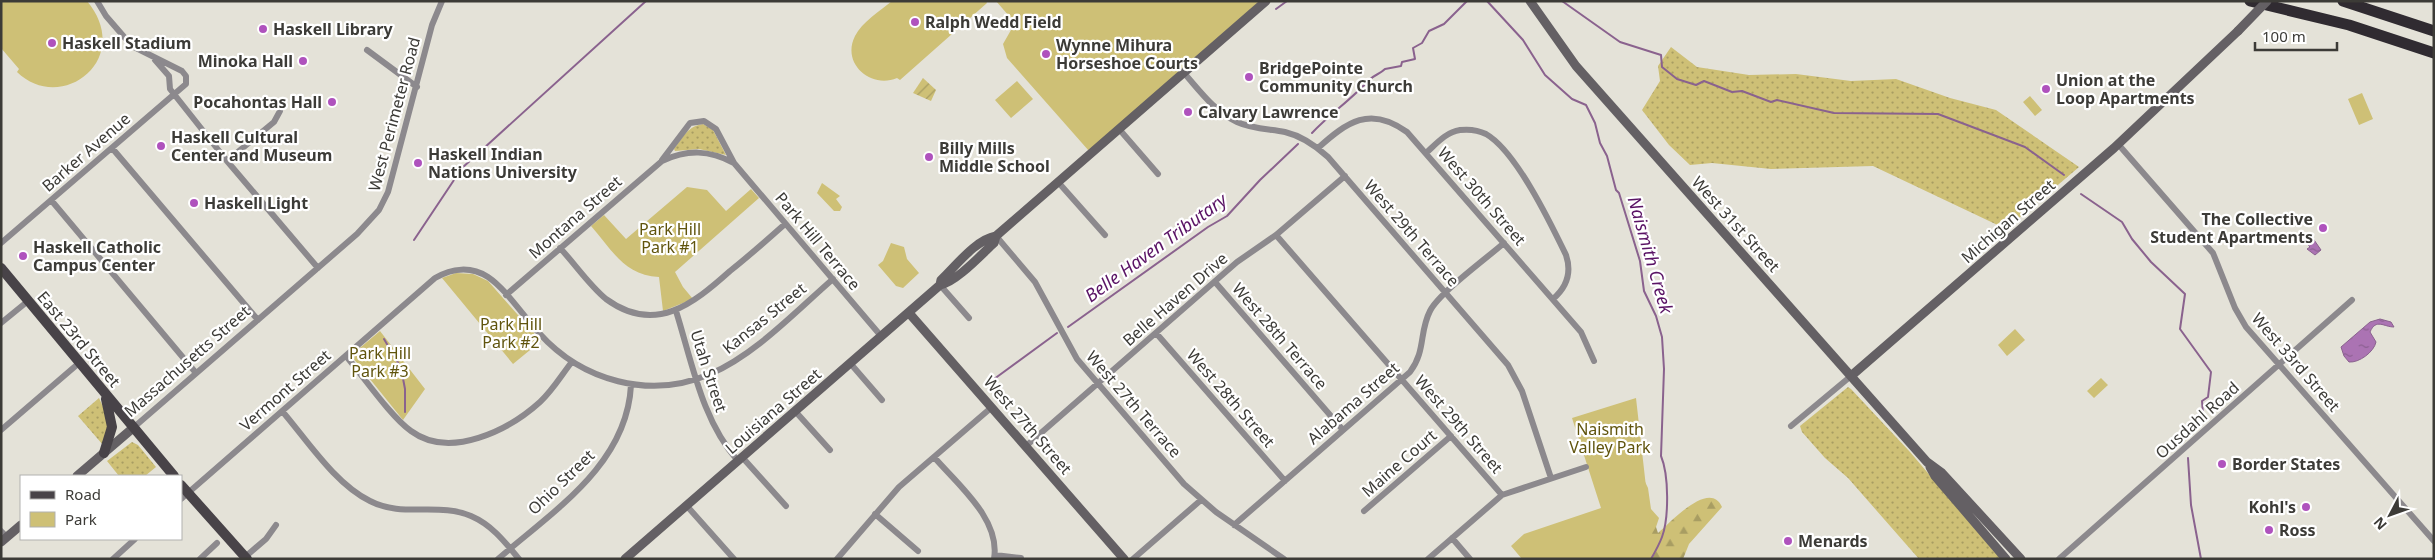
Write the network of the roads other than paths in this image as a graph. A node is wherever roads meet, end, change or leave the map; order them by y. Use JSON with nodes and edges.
{"nodes":[{"id":1,"x":442,"y":1,"type":"edge"},
{"id":2,"x":1266,"y":1,"type":"edge"},
{"id":3,"x":1530,"y":1,"type":"edge"},
{"id":4,"x":2250,"y":1,"type":"edge"},
{"id":5,"x":2267,"y":1,"type":"edge"},
{"id":6,"x":2343,"y":1,"type":"edge"},
{"id":7,"x":101,"y":3,"type":"edge"},
{"id":8,"x":2434,"y":31,"type":"edge"},
{"id":9,"x":367,"y":50,"type":"dead end"},
{"id":10,"x":2434,"y":53,"type":"edge"},
{"id":11,"x":150,"y":56,"type":"junction"},
{"id":12,"x":1184,"y":73,"type":"junction"},
{"id":13,"x":417,"y":87,"type":"junction"},
{"id":14,"x":175,"y":94,"type":"junction"},
{"id":15,"x":280,"y":111,"type":"dead end"},
{"id":16,"x":704,"y":121,"type":"joint"},
{"id":17,"x":1119,"y":129,"type":"junction"},
{"id":18,"x":2118,"y":144,"type":"junction"},
{"id":19,"x":112,"y":148,"type":"junction"},
{"id":20,"x":1318,"y":148,"type":"junction"},
{"id":21,"x":688,"y":152,"type":"joint"},
{"id":22,"x":1426,"y":153,"type":"junction"},
{"id":23,"x":227,"y":161,"type":"junction"},
{"id":24,"x":662,"y":161,"type":"junction"},
{"id":25,"x":734,"y":164,"type":"junction"},
{"id":26,"x":1158,"y":174,"type":"dead end"},
{"id":27,"x":1345,"y":176,"type":"junction"},
{"id":28,"x":1058,"y":182,"type":"junction"},
{"id":29,"x":51,"y":200,"type":"junction"},
{"id":30,"x":785,"y":224,"type":"junction"},
{"id":31,"x":1105,"y":235,"type":"dead end"},
{"id":32,"x":1276,"y":235,"type":"junction"},
{"id":33,"x":996,"y":236,"type":"junction"},
{"id":34,"x":1,"y":243,"type":"edge"},
{"id":35,"x":1504,"y":243,"type":"junction"},
{"id":36,"x":560,"y":248,"type":"junction"},
{"id":37,"x":1,"y":268,"type":"edge"},
{"id":38,"x":318,"y":268,"type":"junction"},
{"id":39,"x":832,"y":279,"type":"junction"},
{"id":40,"x":1215,"y":282,"type":"junction"},
{"id":41,"x":940,"y":285,"type":"junction"},
{"id":42,"x":1446,"y":293,"type":"junction"},
{"id":43,"x":506,"y":295,"type":"junction"},
{"id":44,"x":1553,"y":299,"type":"junction"},
{"id":45,"x":2352,"y":300,"type":"dead end"},
{"id":46,"x":28,"y":301,"type":"junction"},
{"id":47,"x":676,"y":311,"type":"junction"},
{"id":48,"x":909,"y":313,"type":"junction"},
{"id":49,"x":969,"y":318,"type":"dead end"},
{"id":50,"x":258,"y":320,"type":"junction"},
{"id":51,"x":1,"y":323,"type":"edge"},
{"id":52,"x":1156,"y":333,"type":"junction"},
{"id":53,"x":881,"y":336,"type":"junction"},
{"id":54,"x":346,"y":356,"type":"junction"},
{"id":55,"x":1594,"y":361,"type":"dead end"},
{"id":56,"x":79,"y":362,"type":"junction"},
{"id":57,"x":571,"y":363,"type":"junction"},
{"id":58,"x":850,"y":364,"type":"junction"},
{"id":59,"x":2280,"y":365,"type":"junction"},
{"id":60,"x":196,"y":373,"type":"junction"},
{"id":61,"x":1851,"y":376,"type":"junction"},
{"id":62,"x":698,"y":379,"type":"junction"},
{"id":63,"x":1402,"y":379,"type":"junction"},
{"id":64,"x":631,"y":384,"type":"junction"},
{"id":65,"x":1097,"y":384,"type":"junction"},
{"id":66,"x":103,"y":392,"type":"junction"},
{"id":67,"x":882,"y":400,"type":"dead end"},
{"id":68,"x":992,"y":407,"type":"junction"},
{"id":69,"x":282,"y":411,"type":"junction"},
{"id":70,"x":795,"y":411,"type":"junction"},
{"id":71,"x":1791,"y":426,"type":"dead end"},
{"id":72,"x":133,"y":428,"type":"junction"},
{"id":73,"x":1,"y":430,"type":"edge"},
{"id":74,"x":1343,"y":430,"type":"junction"},
{"id":75,"x":1451,"y":436,"type":"junction"},
{"id":76,"x":1026,"y":446,"type":"junction"},
{"id":77,"x":830,"y":450,"type":"dead end"},
{"id":78,"x":104,"y":453,"type":"junction"},
{"id":79,"x":934,"y":457,"type":"junction"},
{"id":80,"x":740,"y":459,"type":"junction"},
{"id":81,"x":1928,"y":462,"type":"junction"},
{"id":82,"x":1586,"y":467,"type":"dead end"},
{"id":83,"x":78,"y":475,"type":"edge"},
{"id":84,"x":173,"y":475,"type":"edge"},
{"id":85,"x":1551,"y":478,"type":"junction"},
{"id":86,"x":1285,"y":481,"type":"junction"},
{"id":87,"x":183,"y":492,"type":"edge"},
{"id":88,"x":1502,"y":495,"type":"junction"},
{"id":89,"x":1201,"y":500,"type":"junction"},
{"id":90,"x":686,"y":505,"type":"junction"},
{"id":91,"x":786,"y":506,"type":"dead end"},
{"id":92,"x":1364,"y":511,"type":"dead end"},
{"id":93,"x":876,"y":514,"type":"junction"},
{"id":94,"x":276,"y":525,"type":"dead end"},
{"id":95,"x":1234,"y":525,"type":"junction"},
{"id":96,"x":20,"y":526,"type":"edge"},
{"id":97,"x":3,"y":537,"type":"edge"},
{"id":98,"x":1452,"y":538,"type":"junction"},
{"id":99,"x":135,"y":540,"type":"edge"},
{"id":100,"x":2434,"y":540,"type":"edge"},
{"id":101,"x":217,"y":544,"type":"dead end"},
{"id":102,"x":510,"y":548,"type":"junction"},
{"id":103,"x":918,"y":551,"type":"dead end"},
{"id":104,"x":994,"y":557,"type":"edge"},
{"id":105,"x":116,"y":558,"type":"edge"},
{"id":106,"x":246,"y":558,"type":"edge"},
{"id":107,"x":1021,"y":558,"type":"edge"},
{"id":108,"x":200,"y":559,"type":"edge"},
{"id":109,"x":498,"y":559,"type":"edge"},
{"id":110,"x":520,"y":559,"type":"edge"},
{"id":111,"x":625,"y":559,"type":"edge"},
{"id":112,"x":734,"y":559,"type":"edge"},
{"id":113,"x":837,"y":559,"type":"edge"},
{"id":114,"x":1124,"y":559,"type":"edge"},
{"id":115,"x":1133,"y":559,"type":"edge"},
{"id":116,"x":1284,"y":559,"type":"edge"},
{"id":117,"x":1428,"y":559,"type":"edge"},
{"id":118,"x":1470,"y":559,"type":"edge"},
{"id":119,"x":2006,"y":559,"type":"edge"},
{"id":120,"x":2021,"y":559,"type":"edge"},
{"id":121,"x":2059,"y":559,"type":"edge"}],
"edges":[{"from":1,"to":13,"type":"street","name":"West Perimeter Road"},
{"from":2,"to":12,"type":"main road","name":"Louisiana Street"},
{"from":3,"to":61,"type":"main road","name":"West 31st Street"},
{"from":4,"to":10,"type":"highway"},
{"from":5,"to":18,"type":"main road","name":"Michigan Street","bridge":true},
{"from":6,"to":8,"type":"highway"},
{"from":7,"to":11,"type":"street"},
{"from":9,"to":13,"type":"street"},
{"from":11,"to":14,"type":"street"},
{"from":11,"to":14,"type":"street","name":"Barker Avenue"},
{"from":12,"to":17,"type":"main road","name":"Louisiana Street"},
{"from":12,"to":20,"type":"street","name":"West 29th Terrace"},
{"from":13,"to":38,"type":"street","name":"West Perimeter Road"},
{"from":14,"to":19,"type":"street","name":"Barker Avenue"},
{"from":14,"to":23,"type":"street"},
{"from":15,"to":23,"type":"street"},
{"from":16,"to":24,"type":"street","name":"Montana Street"},
{"from":16,"to":25,"type":"street","name":"Park Hill Terrace"},
{"from":17,"to":26,"type":"street"},
{"from":17,"to":28,"type":"main road","name":"Louisiana Street"},
{"from":18,"to":59,"type":"street","name":"West 33rd Street"},
{"from":18,"to":61,"type":"main road","name":"Michigan Street"},
{"from":19,"to":29,"type":"street","name":"Barker Avenue"},
{"from":19,"to":50,"type":"street"},
{"from":20,"to":22,"type":"street","name":"West 30th Street"},
{"from":20,"to":27,"type":"street","name":"West 29th Terrace"},
{"from":21,"to":24,"type":"street","name":"Montana Street"},
{"from":21,"to":25,"type":"street","name":"Park Hill Terrace"},
{"from":22,"to":35,"type":"street","name":"West 30th Street"},
{"from":22,"to":44,"type":"street"},
{"from":23,"to":38,"type":"street"},
{"from":24,"to":36,"type":"street","name":"Montana Street"},
{"from":25,"to":30,"type":"street","name":"Park Hill Terrace"},
{"from":27,"to":32,"type":"street","name":"Belle Haven Drive"},
{"from":27,"to":42,"type":"street","name":"West 29th Terrace"},
{"from":28,"to":31,"type":"street"},
{"from":28,"to":33,"type":"main road","name":"Louisiana Street"},
{"from":29,"to":34,"type":"street","name":"Barker Avenue"},
{"from":29,"to":60,"type":"street"},
{"from":30,"to":39,"type":"street","name":"Park Hill Terrace"},
{"from":30,"to":47,"type":"street"},
{"from":32,"to":40,"type":"street","name":"Belle Haven Drive"},
{"from":32,"to":63,"type":"street","name":"West 29th Street"},
{"from":33,"to":41,"type":"main road","name":"Louisiana Street"},
{"from":33,"to":65,"type":"street","name":"West 27th Terrace"},
{"from":35,"to":42,"type":"street","name":"Alabama Street"},
{"from":35,"to":44,"type":"street","name":"West 30th Street"},
{"from":36,"to":43,"type":"street","name":"Montana Street"},
{"from":36,"to":47,"type":"street"},
{"from":37,"to":46,"type":"main road","name":"East 23rd Street"},
{"from":38,"to":50,"type":"street","name":"Massachusetts Street"},
{"from":39,"to":53,"type":"street","name":"Park Hill Terrace"},
{"from":39,"to":62,"type":"street","name":"Kansas Street"},
{"from":40,"to":52,"type":"street","name":"Belle Haven Drive"},
{"from":40,"to":74,"type":"street","name":"West 28th Terrace"},
{"from":41,"to":48,"type":"main road","name":"Louisiana Street"},
{"from":41,"to":49,"type":"street"},
{"from":42,"to":63,"type":"street","name":"Alabama Street"},
{"from":42,"to":85,"type":"street","name":"West 29th Terrace"},
{"from":43,"to":54,"type":"street","name":"Vermont Street"},
{"from":43,"to":57,"type":"street","name":"Kansas Street"},
{"from":44,"to":55,"type":"street","name":"West 30th Street"},
{"from":45,"to":59,"type":"street","name":"Ousdahl Road"},
{"from":46,"to":51,"type":"street"},
{"from":46,"to":56,"type":"main road","name":"East 23rd Street"},
{"from":47,"to":62,"type":"street","name":"Utah Street"},
{"from":48,"to":53,"type":"main road","name":"Louisiana Street"},
{"from":48,"to":68,"type":"main road","name":"West 27th Street"},
{"from":50,"to":60,"type":"street","name":"Massachusetts Street"},
{"from":52,"to":65,"type":"street","name":"Belle Haven Drive"},
{"from":52,"to":86,"type":"street","name":"West 28th Street"},
{"from":53,"to":58,"type":"main road","name":"Louisiana Street"},
{"from":54,"to":57,"type":"street"},
{"from":54,"to":69,"type":"street","name":"Vermont Street"},
{"from":56,"to":66,"type":"main road","name":"East 23rd Street"},
{"from":56,"to":73,"type":"street"},
{"from":57,"to":64,"type":"street","name":"Kansas Street"},
{"from":58,"to":67,"type":"street"},
{"from":58,"to":70,"type":"main road","name":"Louisiana Street"},
{"from":59,"to":100,"type":"street","name":"West 33rd Street"},
{"from":59,"to":121,"type":"street","name":"Ousdahl Road"},
{"from":60,"to":72,"type":"street","name":"Massachusetts Street"},
{"from":61,"to":71,"type":"street","name":"Michigan Street"},
{"from":61,"to":81,"type":"main road","name":"West 31st Street"},
{"from":62,"to":64,"type":"street","name":"Kansas Street"},
{"from":62,"to":80,"type":"street","name":"Utah Street"},
{"from":63,"to":74,"type":"street","name":"Alabama Street"},
{"from":63,"to":75,"type":"street","name":"West 29th Street"},
{"from":64,"to":102,"type":"street","name":"Ohio Street"},
{"from":65,"to":76,"type":"street","name":"Belle Haven Drive"},
{"from":65,"to":89,"type":"street","name":"West 27th Terrace"},
{"from":66,"to":72,"type":"main road","name":"East 23rd Street"},
{"from":66,"to":78,"type":"main road"},
{"from":68,"to":76,"type":"main road","name":"West 27th Street"},
{"from":68,"to":79,"type":"street"},
{"from":69,"to":87,"type":"street","name":"Vermont Street"},
{"from":69,"to":102,"type":"street"},
{"from":70,"to":77,"type":"street"},
{"from":70,"to":80,"type":"main road","name":"Louisiana Street"},
{"from":72,"to":78,"type":"main road","name":"Massachusetts Street"},
{"from":72,"to":84,"type":"main road","name":"East 23rd Street"},
{"from":74,"to":86,"type":"street","name":"Alabama Street"},
{"from":75,"to":88,"type":"street","name":"West 29th Street"},
{"from":75,"to":92,"type":"street","name":"Maine Court"},
{"from":76,"to":114,"type":"main road","name":"West 27th Street"},
{"from":78,"to":83,"type":"main road","name":"Massachusetts Street"},
{"from":79,"to":93,"type":"street"},
{"from":79,"to":104,"type":"street"},
{"from":80,"to":90,"type":"main road","name":"Louisiana Street"},
{"from":80,"to":91,"type":"street","name":"Utah Street"},
{"from":81,"to":119,"type":"main road","name":"West 31st Street"},
{"from":81,"to":120,"type":"main road","name":"West 31st Street"},
{"from":82,"to":85,"type":"street"},
{"from":85,"to":88,"type":"street"},
{"from":86,"to":95,"type":"street","name":"Alabama Street"},
{"from":87,"to":106,"type":"main road"},
{"from":88,"to":98,"type":"street"},
{"from":89,"to":95,"type":"street","name":"West 27th Terrace"},
{"from":89,"to":115,"type":"street"},
{"from":90,"to":111,"type":"main road","name":"Louisiana Street"},
{"from":90,"to":112,"type":"street"},
{"from":93,"to":103,"type":"street"},
{"from":93,"to":113,"type":"street"},
{"from":94,"to":106,"type":"street"},
{"from":95,"to":116,"type":"street","name":"West 27th Terrace"},
{"from":96,"to":97,"type":"main road"},
{"from":98,"to":117,"type":"street"},
{"from":98,"to":118,"type":"street"},
{"from":99,"to":105,"type":"street"},
{"from":101,"to":108,"type":"street"},
{"from":102,"to":109,"type":"street","name":"Ohio Street"},
{"from":102,"to":110,"type":"street"},
{"from":104,"to":107,"type":"street"}]}
